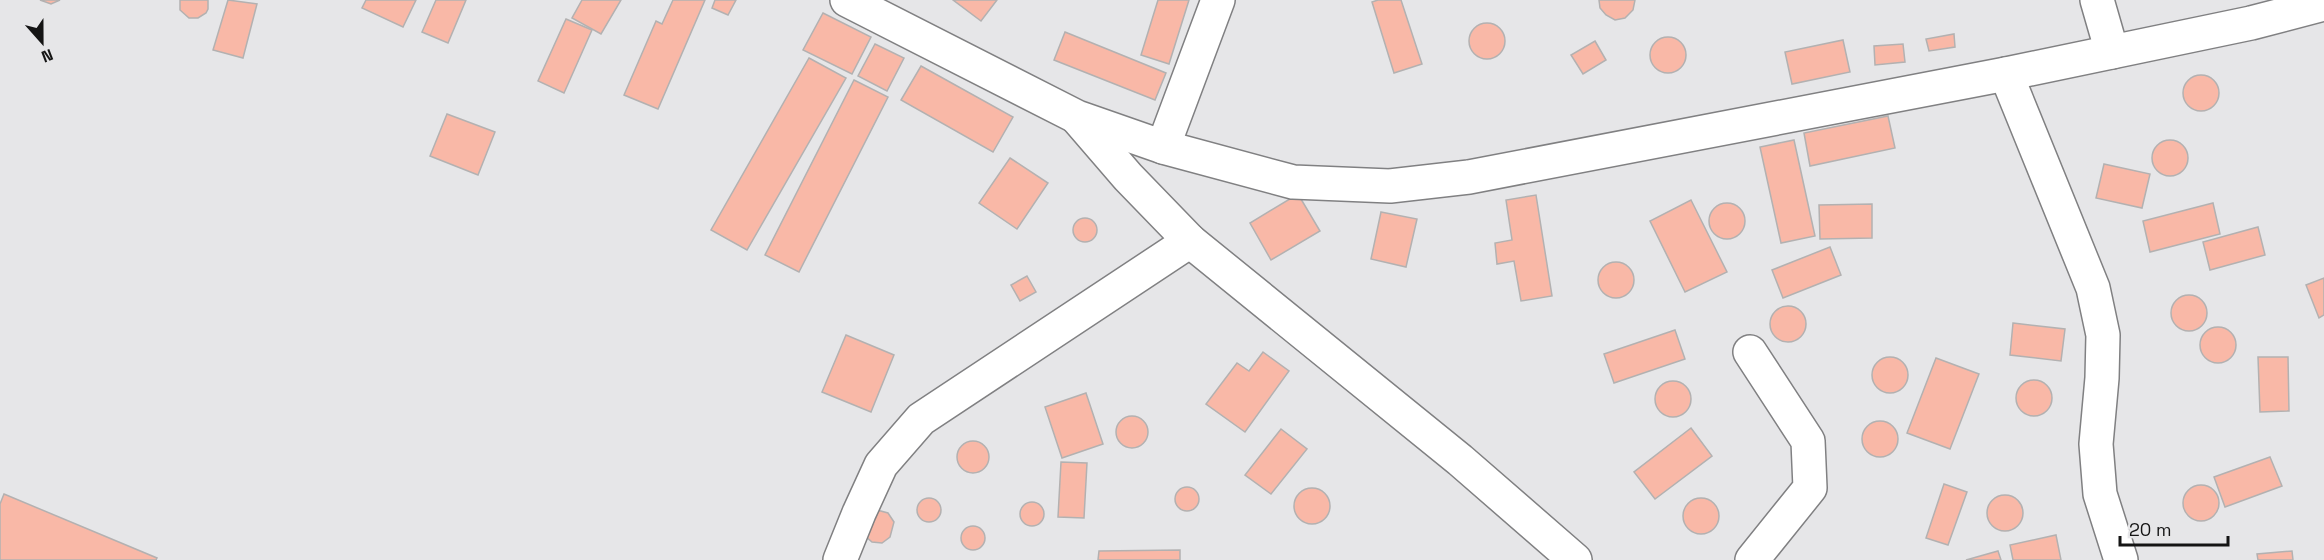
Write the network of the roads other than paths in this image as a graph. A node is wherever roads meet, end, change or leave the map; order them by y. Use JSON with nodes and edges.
{"nodes":[{"id":1,"x":847,"y":0,"type":"edge"},
{"id":2,"x":1218,"y":0,"type":"edge"},
{"id":3,"x":2097,"y":0,"type":"edge"},
{"id":4,"x":2324,"y":4,"type":"edge"},
{"id":5,"x":2112,"y":52,"type":"junction"},
{"id":6,"x":2006,"y":74,"type":"junction"},
{"id":7,"x":1077,"y":117,"type":"junction"},
{"id":8,"x":1163,"y":147,"type":"junction"},
{"id":9,"x":1190,"y":241,"type":"junction"},
{"id":10,"x":1750,"y":352,"type":"dead end"},
{"id":11,"x":840,"y":560,"type":"edge"},
{"id":12,"x":1575,"y":560,"type":"edge"},
{"id":13,"x":1752,"y":560,"type":"edge"},
{"id":14,"x":2121,"y":560,"type":"edge"}],
"edges":[{"from":1,"to":7,"type":"street"},
{"from":2,"to":8,"type":"street"},
{"from":3,"to":5,"type":"street"},
{"from":4,"to":5,"type":"street"},
{"from":5,"to":6,"type":"street"},
{"from":6,"to":8,"type":"street"},
{"from":6,"to":14,"type":"street"},
{"from":7,"to":8,"type":"street"},
{"from":7,"to":9,"type":"street"},
{"from":9,"to":11,"type":"street"},
{"from":9,"to":12,"type":"street"},
{"from":10,"to":13,"type":"street"}]}
